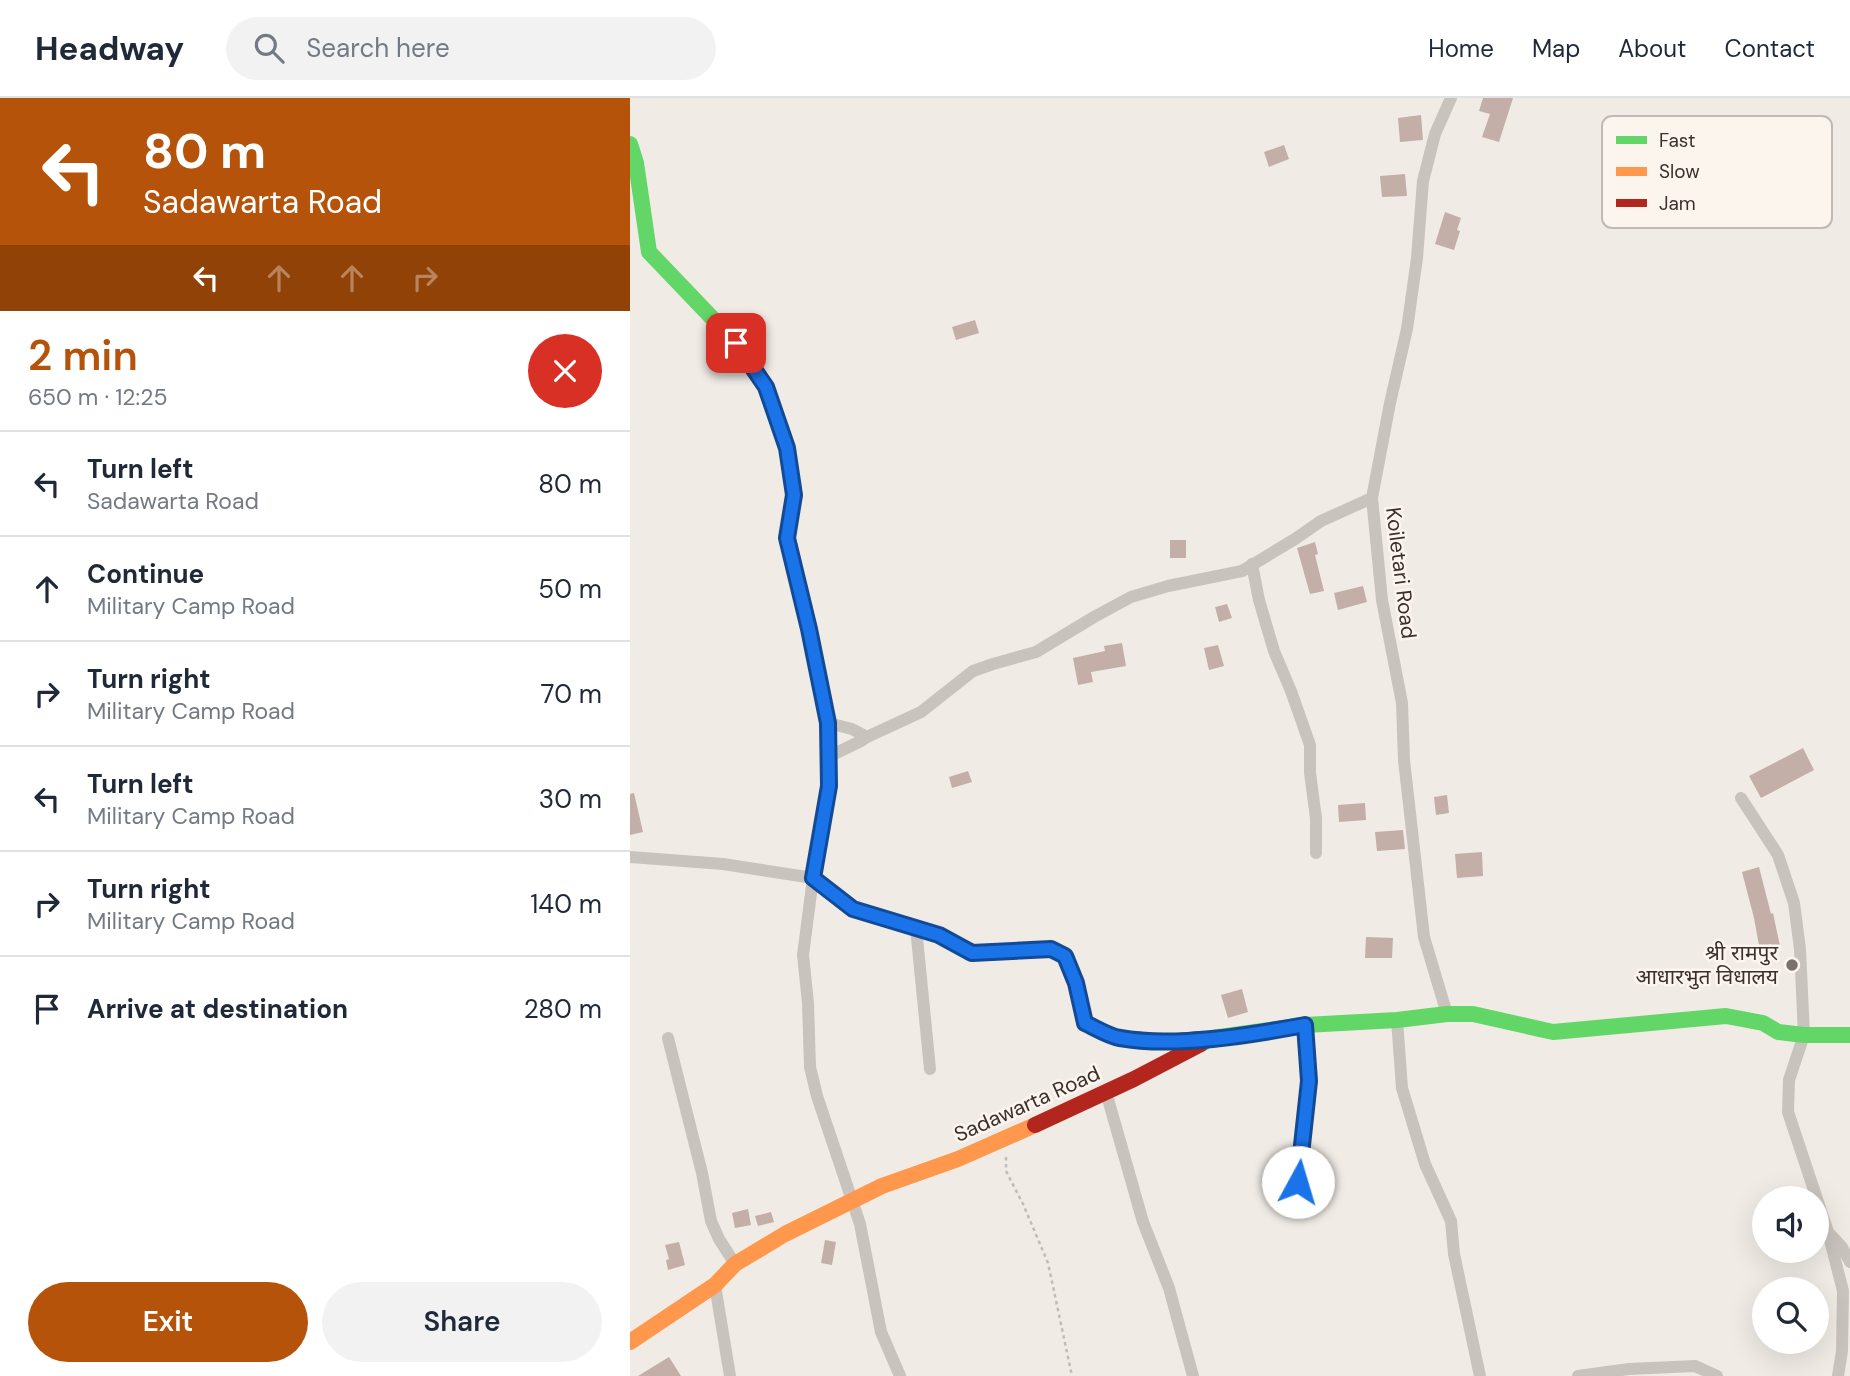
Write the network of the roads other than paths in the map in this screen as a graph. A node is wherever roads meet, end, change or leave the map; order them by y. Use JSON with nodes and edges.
{"nodes":[{"id":1,"x":1451,"y":98,"type":"edge"},
{"id":2,"x":630,"y":144,"type":"edge"},
{"id":3,"x":1372,"y":498,"type":"junction"},
{"id":4,"x":1252,"y":564,"type":"junction"},
{"id":5,"x":828,"y":723,"type":"junction"},
{"id":6,"x":867,"y":737,"type":"junction"},
{"id":7,"x":828,"y":757,"type":"junction"},
{"id":8,"x":1741,"y":798,"type":"dead end"},
{"id":9,"x":1316,"y":853,"type":"dead end"},
{"id":10,"x":630,"y":857,"type":"edge"},
{"id":11,"x":813,"y":878,"type":"junction"},
{"id":12,"x":916,"y":928,"type":"junction"},
{"id":13,"x":1447,"y":1014,"type":"junction"},
{"id":14,"x":1397,"y":1020,"type":"junction"},
{"id":15,"x":1305,"y":1025,"type":"junction"},
{"id":16,"x":1804,"y":1035,"type":"junction"},
{"id":17,"x":1850,"y":1035,"type":"edge"},
{"id":18,"x":668,"y":1038,"type":"dead end"},
{"id":19,"x":1212,"y":1038,"type":"junction"},
{"id":20,"x":930,"y":1069,"type":"dead end"},
{"id":21,"x":1105,"y":1092,"type":"junction"},
{"id":22,"x":1298,"y":1182,"type":"dead end"},
{"id":23,"x":1813,"y":1186,"type":"edge"},
{"id":24,"x":853,"y":1200,"type":"junction"},
{"id":25,"x":1829,"y":1233,"type":"edge"},
{"id":26,"x":1829,"y":1236,"type":"edge"},
{"id":27,"x":1850,"y":1262,"type":"edge"},
{"id":28,"x":735,"y":1264,"type":"junction"},
{"id":29,"x":715,"y":1285,"type":"junction"},
{"id":30,"x":630,"y":1342,"type":"edge"},
{"id":31,"x":730,"y":1376,"type":"edge"},
{"id":32,"x":901,"y":1376,"type":"edge"},
{"id":33,"x":1193,"y":1376,"type":"edge"},
{"id":34,"x":1480,"y":1376,"type":"edge"},
{"id":35,"x":1578,"y":1376,"type":"edge"},
{"id":36,"x":1717,"y":1376,"type":"edge"},
{"id":37,"x":1838,"y":1376,"type":"edge"}],
"edges":[{"from":1,"to":3,"type":"street","name":"Koiletari Road"},
{"from":2,"to":5,"type":"street"},
{"from":3,"to":4,"type":"street"},
{"from":3,"to":13,"type":"street","name":"Koiletari Road"},
{"from":4,"to":6,"type":"street"},
{"from":4,"to":9,"type":"street"},
{"from":5,"to":6,"type":"street"},
{"from":5,"to":7,"type":"street"},
{"from":6,"to":7,"type":"street"},
{"from":7,"to":11,"type":"street"},
{"from":8,"to":16,"type":"street"},
{"from":10,"to":11,"type":"street"},
{"from":11,"to":12,"type":"street"},
{"from":11,"to":24,"type":"street"},
{"from":12,"to":19,"type":"street"},
{"from":12,"to":20,"type":"street"},
{"from":13,"to":14,"type":"street","name":"Sadawarta Road"},
{"from":13,"to":16,"type":"street","name":"Sadawarta Road"},
{"from":14,"to":15,"type":"street","name":"Sadawarta Road"},
{"from":14,"to":34,"type":"street"},
{"from":15,"to":19,"type":"street","name":"Sadawarta Road"},
{"from":15,"to":22,"type":"street"},
{"from":16,"to":17,"type":"street","name":"Sadawarta Road"},
{"from":16,"to":23,"type":"street"},
{"from":18,"to":28,"type":"street"},
{"from":19,"to":21,"type":"street","name":"Sadawarta Road"},
{"from":21,"to":24,"type":"street","name":"Sadawarta Road"},
{"from":21,"to":33,"type":"street"},
{"from":24,"to":28,"type":"street","name":"Sadawarta Road"},
{"from":24,"to":32,"type":"street"},
{"from":25,"to":27,"type":"street"},
{"from":26,"to":37,"type":"street"},
{"from":28,"to":29,"type":"street","name":"Sadawarta Road"},
{"from":29,"to":30,"type":"street","name":"Sadawarta Road"},
{"from":29,"to":31,"type":"street"},
{"from":35,"to":36,"type":"street"}]}
